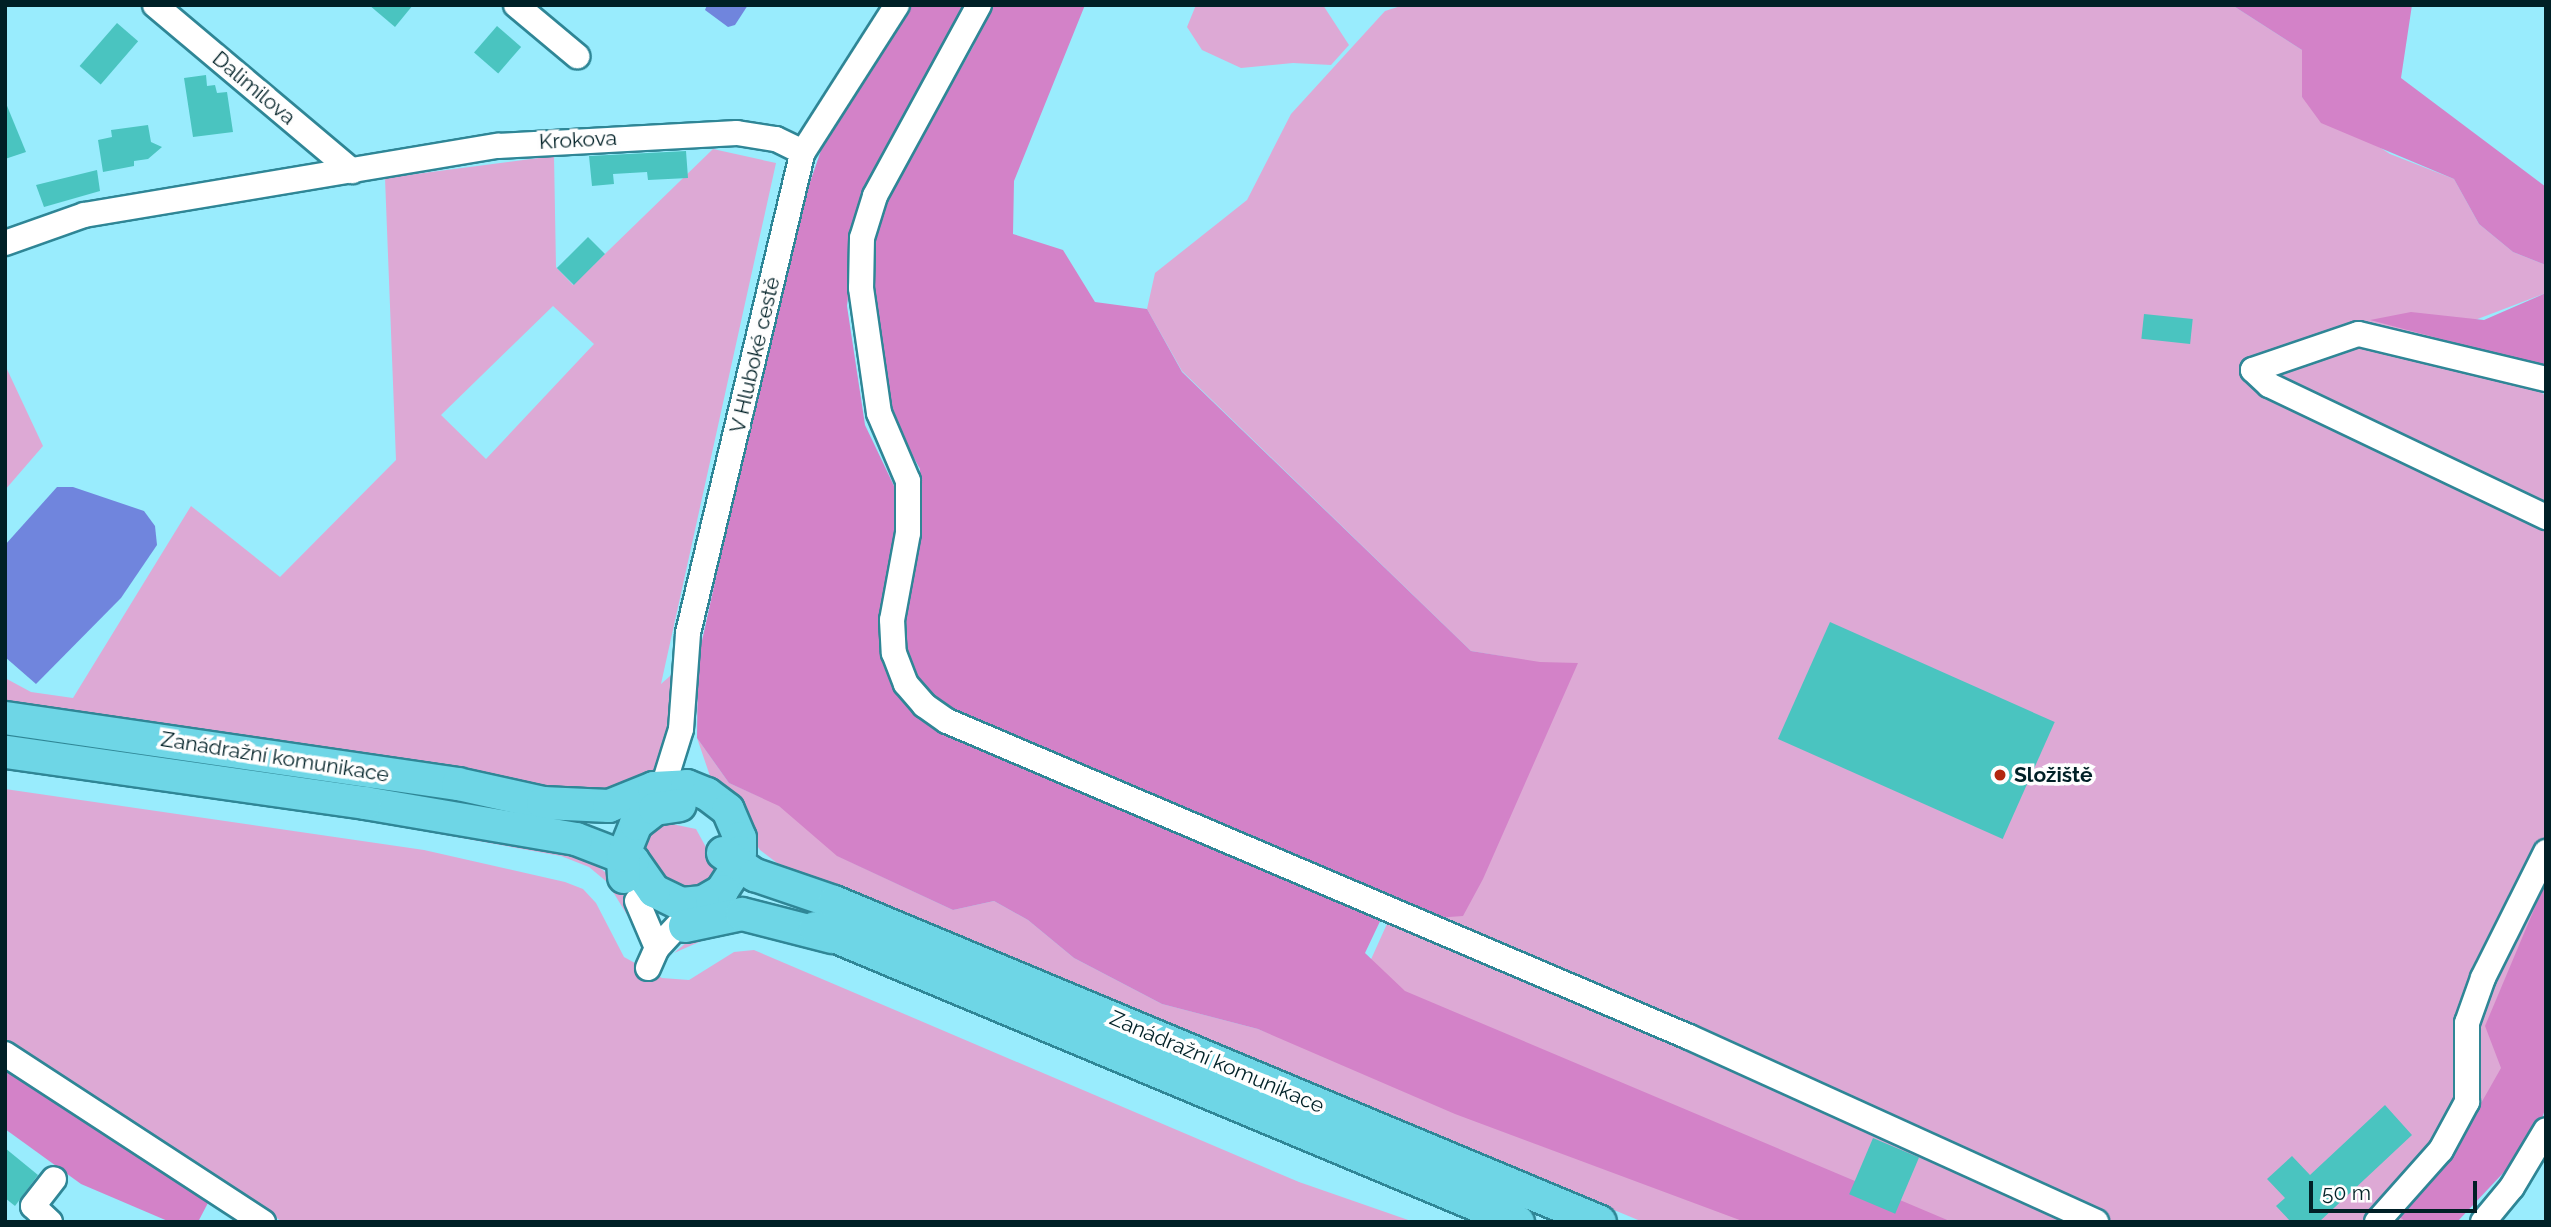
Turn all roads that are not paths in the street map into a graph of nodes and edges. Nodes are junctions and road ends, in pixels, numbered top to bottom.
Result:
1 (155, 5) edge
2 (516, 5) edge
3 (897, 5) edge
4 (979, 5) edge
5 (577, 56) dead end
6 (803, 152) junction
7 (352, 171) junction
8 (5, 243) edge
9 (2546, 379) edge
10 (2546, 517) edge
11 (5, 718) edge
12 (681, 729) junction
13 (5, 752) edge
14 (708, 794) junction
15 (655, 804) junction
16 (739, 852) junction
17 (2546, 852) edge
18 (623, 865) junction
19 (708, 900) junction
20 (832, 937) junction
21 (661, 947) junction
22 (5, 1054) edge
23 (2546, 1130) edge
24 (54, 1179) dead end
25 (50, 1222) edge
26 (263, 1222) edge
27 (1518, 1222) edge
28 (1600, 1222) edge
29 (2096, 1222) edge
30 (2377, 1222) edge
31 (2483, 1222) edge

1 - 7 street, Dalimilova
2 - 5 street
3 - 6 street, V Hluboké cestě
4 - 29 street
6 - 7 street, Krokova
6 - 12 street, V Hluboké cestě
7 - 8 street, Krokova
9 - 10 street
11 - 15 main road, Zanádražní komunikace
12 - 14 street, V Hluboké cestě
12 - 15 street, V Hluboké cestě
13 - 18 main road, Zanádražní komunikace
14 - 15 main road
14 - 16 main road
15 - 16 main road
15 - 18 main road
16 - 19 main road
16 - 28 main road, Zanádražní komunikace
17 - 30 street
18 - 19 main road, Zanádražní komunikace
18 - 21 main road
19 - 20 main road, Zanádražní komunikace
19 - 21 street
20 - 21 main road, Zanádražní komunikace
20 - 27 main road, Zanádražní komunikace
22 - 26 street
23 - 31 street
24 - 25 street

